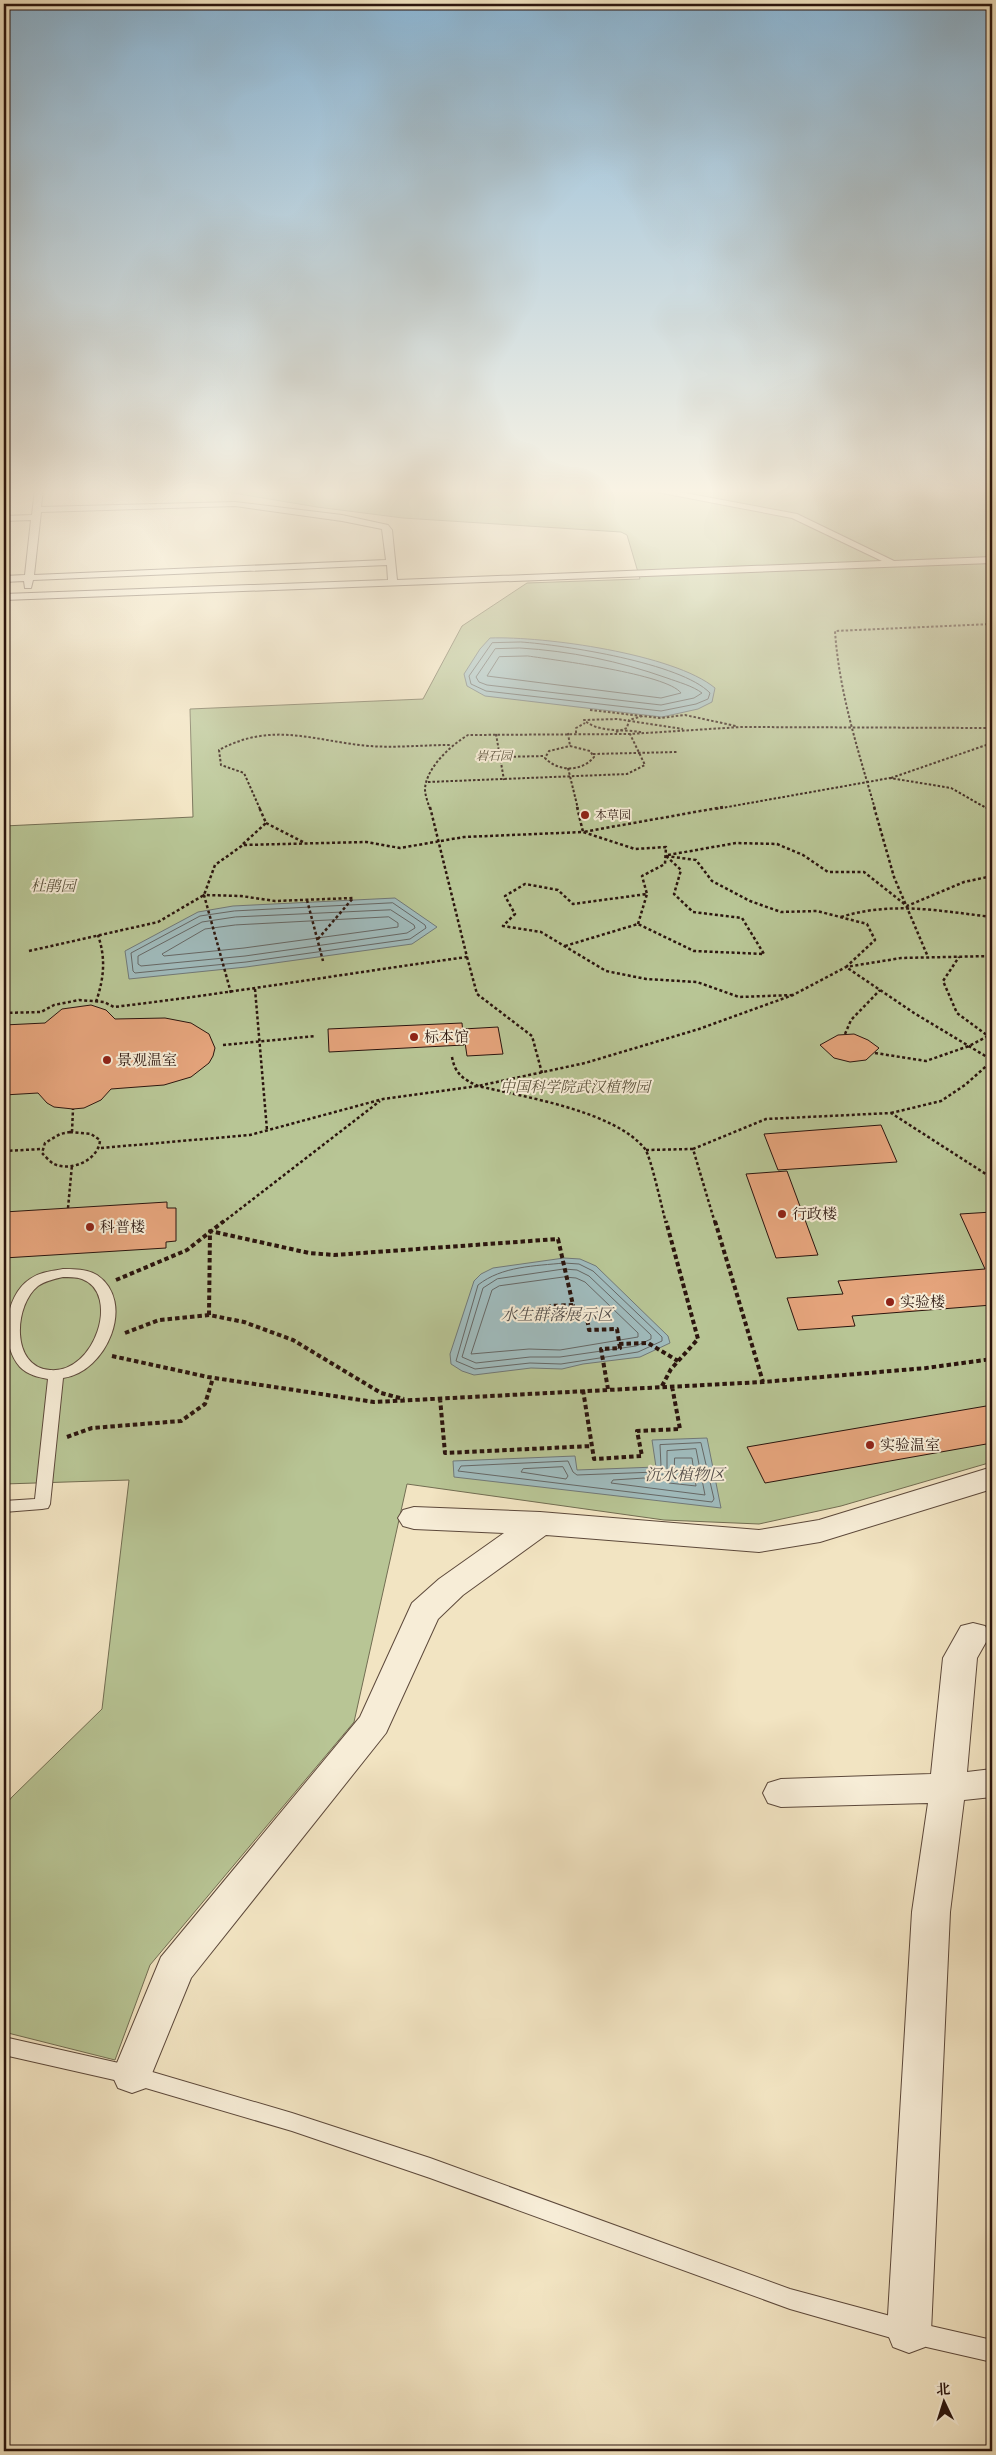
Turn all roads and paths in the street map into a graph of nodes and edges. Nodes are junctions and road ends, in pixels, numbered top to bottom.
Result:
1 (992, 624) edge
2 (590, 710) dead end
3 (594, 711) junction
4 (643, 716) junction
5 (596, 718) junction
6 (629, 720) junction
7 (586, 723) junction
8 (851, 726) junction
9 (741, 727) junction
10 (626, 728) junction
11 (992, 728) edge
12 (689, 731) junction
13 (568, 733) junction
14 (576, 733) junction
15 (613, 733) junction
16 (647, 733) junction
17 (496, 734) junction
18 (630, 734) junction
19 (992, 743) edge
20 (450, 745) junction
21 (570, 746) junction
22 (677, 752) dead end
23 (593, 754) junction
24 (639, 754) junction
25 (545, 756) junction
26 (500, 757) junction
27 (568, 768) junction
28 (570, 777) junction
29 (890, 778) junction
30 (504, 780) junction
31 (428, 782) junction
32 (868, 784) junction
33 (992, 811) edge
34 (266, 823) junction
35 (583, 832) junction
36 (438, 841) junction
37 (304, 842) junction
38 (243, 845) junction
39 (665, 856) junction
40 (992, 876) edge
41 (648, 894) junction
42 (204, 895) junction
43 (308, 900) junction
44 (906, 906) junction
45 (840, 917) junction
46 (992, 917) edge
47 (638, 924) junction
48 (98, 935) junction
49 (318, 939) junction
50 (564, 946) junction
51 (29, 951) dead end
52 (992, 956) edge
53 (467, 957) junction
54 (928, 957) junction
55 (959, 957) junction
56 (323, 962) dead end
57 (846, 967) junction
58 (255, 989) junction
59 (880, 990) junction
60 (231, 993) junction
61 (792, 995) junction
62 (96, 1002) junction
63 (4, 1013) edge
64 (845, 1034) dead end
65 (316, 1036) dead end
66 (259, 1042) junction
67 (223, 1045) dead end
68 (969, 1046) junction
69 (875, 1053) dead end
70 (452, 1056) dead end
71 (992, 1061) edge
72 (542, 1073) junction
73 (478, 1086) junction
74 (383, 1099) junction
75 (73, 1109) dead end
76 (891, 1113) junction
77 (267, 1130) junction
78 (72, 1132) junction
79 (101, 1148) junction
80 (42, 1149) junction
81 (646, 1150) junction
82 (693, 1150) junction
83 (4, 1152) edge
84 (72, 1165) junction
85 (992, 1178) edge
86 (68, 1208) dead end
87 (210, 1231) junction
88 (100, 1287) junction
89 (209, 1316) junction
90 (120, 1336) dead end
91 (619, 1344) junction
92 (108, 1356) dead end
93 (992, 1359) edge
94 (678, 1361) junction
95 (56, 1374) junction
96 (213, 1378) junction
97 (763, 1382) junction
98 (662, 1386) junction
99 (672, 1386) junction
100 (608, 1389) junction
101 (583, 1390) junction
102 (440, 1398) junction
103 (408, 1400) junction
104 (48, 1444) junction
105 (592, 1446) junction
106 (992, 1478) edge
107 (4, 1506) edge
108 (414, 1518) dead end
109 (540, 1523) junction
110 (973, 1635) dead end
111 (992, 1783) edge
112 (948, 1788) junction
113 (781, 1794) dead end
114 (4, 2046) edge
115 (132, 2075) junction
116 (909, 2332) junction
117 (992, 2351) edge

1 - 8 path
2 - 3 path
3 - 4 path
3 - 5 path
4 - 6 path
4 - 9 path
5 - 6 path
5 - 7 path
6 - 10 path
6 - 12 path
7 - 10 path
7 - 14 path
8 - 9 path
8 - 11 path
8 - 32 path
9 - 12 path
10 - 15 path
10 - 16 path
12 - 16 path
13 - 14 path
13 - 17 path
13 - 21 path
14 - 15 path
15 - 18 path
16 - 18 path
17 - 20 path
17 - 26 path
18 - 24 path
19 - 29 path
20 - 31 path
20 - 34 path
21 - 23 path
21 - 25 path
22 - 24 path
23 - 24 path
23 - 27 path
24 - 28 path
25 - 26 path
25 - 27 path
26 - 30 path
27 - 28 path
28 - 30 path
28 - 35 path
29 - 32 path
29 - 33 path
30 - 31 path
31 - 36 path
32 - 35 path
32 - 44 path
34 - 37 path
34 - 38 path
35 - 36 path
35 - 39 path
36 - 37 path
36 - 53 path
37 - 38 path
38 - 42 path
39 - 41 path
39 - 44 path
39 - 45 path
39 - 47 path
40 - 44 path
41 - 47 path
41 - 50 path
42 - 43 path
42 - 48 path
42 - 60 path
43 - 49 path
43 - 49 path
44 - 45 path
44 - 46 path
44 - 54 path
45 - 57 path
47 - 50 path
48 - 51 path
48 - 62 path
49 - 56 path
50 - 61 path
52 - 55 path
53 - 58 path
53 - 72 path
54 - 55 path
54 - 57 path
55 - 68 path
57 - 59 path
57 - 61 path
58 - 60 path
58 - 66 path
59 - 64 path
59 - 68 path
60 - 62 path
61 - 72 path
62 - 63 path
65 - 66 path
66 - 67 path
66 - 77 path
68 - 69 path
68 - 71 path
70 - 73 path
71 - 76 path
72 - 73 path
73 - 74 path
73 - 81 path
74 - 77 path
74 - 87 path
75 - 78 path
76 - 82 path
76 - 85 path
77 - 79 path
78 - 79 path
78 - 80 path
79 - 84 path
80 - 83 path
80 - 84 path
81 - 82 path
81 - 94 path
82 - 97 path
84 - 86 path
87 - 88 path
87 - 89 path
87 - 91 path
88 - 95 lane
88 - 95 lane
89 - 90 path
89 - 103 path
91 - 94 path
91 - 100 path
92 - 96 path
93 - 97 path
94 - 98 path
95 - 104 lane
96 - 103 path
96 - 104 path
97 - 99 path
98 - 99 path
98 - 100 path
99 - 105 path
100 - 101 path
101 - 102 path
101 - 105 path
102 - 103 path
102 - 105 path
104 - 107 lane
106 - 109 street
108 - 109 street
109 - 115 street
110 - 112 street
111 - 112 street
112 - 113 street
112 - 116 street
114 - 115 lane
115 - 116 lane
116 - 117 lane

